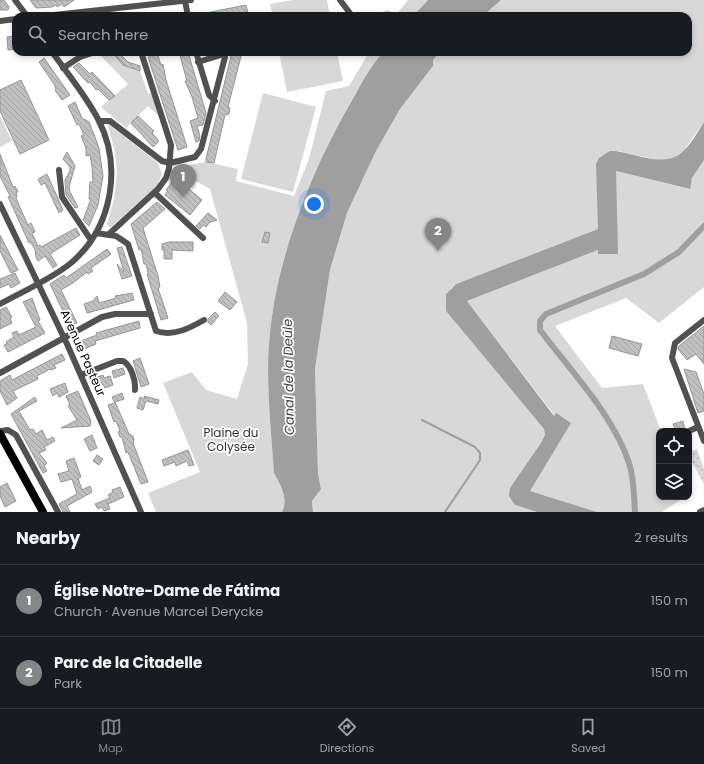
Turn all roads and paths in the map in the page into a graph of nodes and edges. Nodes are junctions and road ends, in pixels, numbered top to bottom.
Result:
1 (15, 0) edge
2 (129, 0) edge
3 (188, 0) edge
4 (340, 0) edge
5 (131, 7) junction
6 (24, 12) edge
7 (83, 12) edge
8 (188, 12) edge
9 (349, 12) edge
10 (12, 20) edge
11 (0, 21) edge
12 (55, 56) edge
13 (83, 56) edge
14 (142, 56) edge
15 (197, 56) edge
16 (218, 56) edge
17 (225, 56) edge
18 (198, 62) junction
19 (63, 68) junction
20 (215, 100) junction
21 (99, 121) junction
22 (170, 163) junction
23 (59, 170) dead end
24 (155, 193) junction
25 (0, 204) edge
26 (96, 233) junction
27 (109, 234) junction
28 (203, 238) dead end
29 (91, 240) junction
30 (38, 283) junction
31 (0, 304) edge
32 (151, 314) junction
33 (204, 320) dead end
34 (704, 320) edge
35 (64, 338) junction
36 (0, 373) edge
37 (81, 375) junction
38 (135, 390) dead end
39 (698, 427) junction
40 (692, 430) edge
41 (0, 433) edge
42 (704, 442) edge
43 (704, 510) edge
44 (43, 512) edge
45 (58, 512) edge
46 (141, 512) edge
47 (700, 512) edge

1 - 6 street
2 - 5 street
3 - 5 street
3 - 8 street
4 - 9 street
5 - 7 street
10 - 11 street
12 - 19 street
13 - 19 street
14 - 22 street
15 - 18 street
16 - 18 street
17 - 20 street
18 - 20 street
19 - 21 street
20 - 22 street
21 - 22 street
21 - 26 street
22 - 24 street
23 - 29 street
24 - 27 street
24 - 28 street
25 - 30 street, Avenue Pasteur
26 - 27 street
26 - 29 street
27 - 32 street
29 - 30 street
30 - 31 street
30 - 35 street, Avenue Pasteur
32 - 33 street
32 - 35 street
34 - 39 street
35 - 36 street
35 - 37 street, Avenue Pasteur
37 - 38 street
37 - 46 street, Avenue Pasteur
39 - 40 street
39 - 42 street
41 - 44 main road
41 - 45 street
43 - 47 street

